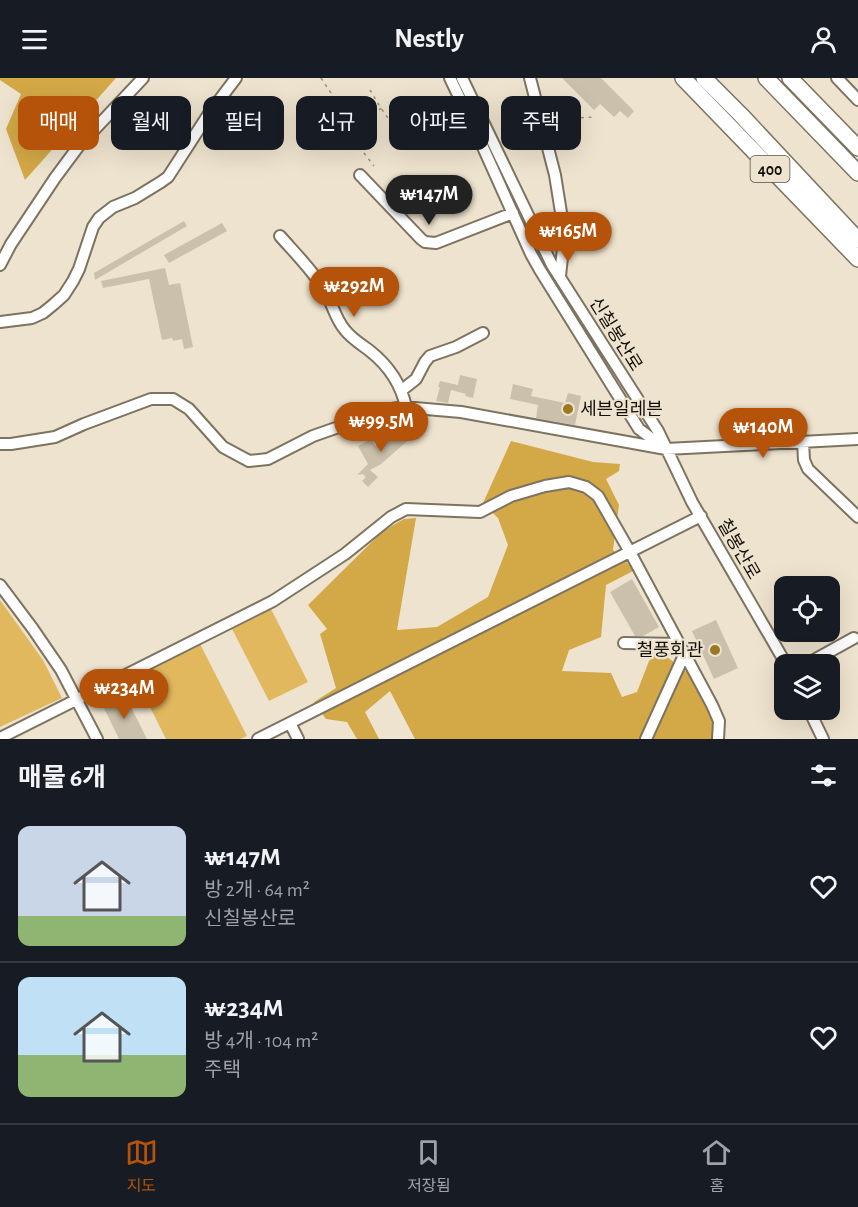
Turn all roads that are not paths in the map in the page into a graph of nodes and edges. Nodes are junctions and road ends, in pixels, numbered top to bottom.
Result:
1 (143, 78) edge
2 (236, 78) edge
3 (450, 78) edge
4 (462, 78) edge
5 (530, 78) edge
6 (683, 78) edge
7 (704, 78) edge
8 (766, 78) edge
9 (790, 78) edge
10 (837, 78) edge
11 (858, 100) edge
12 (858, 148) edge
13 (858, 173) edge
14 (360, 175) dead end
15 (513, 213) junction
16 (280, 236) dead end
17 (858, 240) edge
18 (858, 259) edge
19 (0, 265) edge
20 (560, 276) junction
21 (0, 322) edge
22 (483, 333) dead end
23 (402, 390) junction
24 (406, 407) junction
25 (858, 440) edge
26 (803, 442) junction
27 (0, 444) edge
28 (666, 449) junction
29 (700, 516) junction
30 (858, 517) edge
31 (630, 552) junction
32 (0, 585) edge
33 (854, 638) dead end
34 (624, 644) dead end
35 (682, 649) junction
36 (780, 654) edge
37 (825, 654) edge
38 (77, 700) junction
39 (814, 720) edge
40 (290, 723) junction
41 (0, 738) edge
42 (97, 739) edge
43 (258, 739) edge
44 (298, 739) edge
45 (646, 739) edge
46 (718, 739) edge
47 (823, 739) edge

1 - 19 street
2 - 21 street
3 - 15 street, 신칠봉산로
4 - 20 street, 신칠봉산로
5 - 20 street
6 - 18 highway, 400
7 - 17 highway, 400
8 - 13 highway
9 - 12 highway
10 - 11 street
14 - 15 street
15 - 28 street, 신칠봉산로
16 - 23 street
20 - 28 street, 신칠봉산로
22 - 23 street
23 - 24 street
24 - 27 street
24 - 28 street
25 - 26 street
26 - 28 street
26 - 30 street
28 - 29 street, 칠봉산로
29 - 31 street
29 - 36 street, 칠봉산로
31 - 35 street
31 - 38 street
31 - 40 street
32 - 38 street
33 - 37 street
34 - 35 street
35 - 45 street
35 - 46 street
38 - 41 street
38 - 42 street
39 - 47 street
40 - 43 street
40 - 44 street

